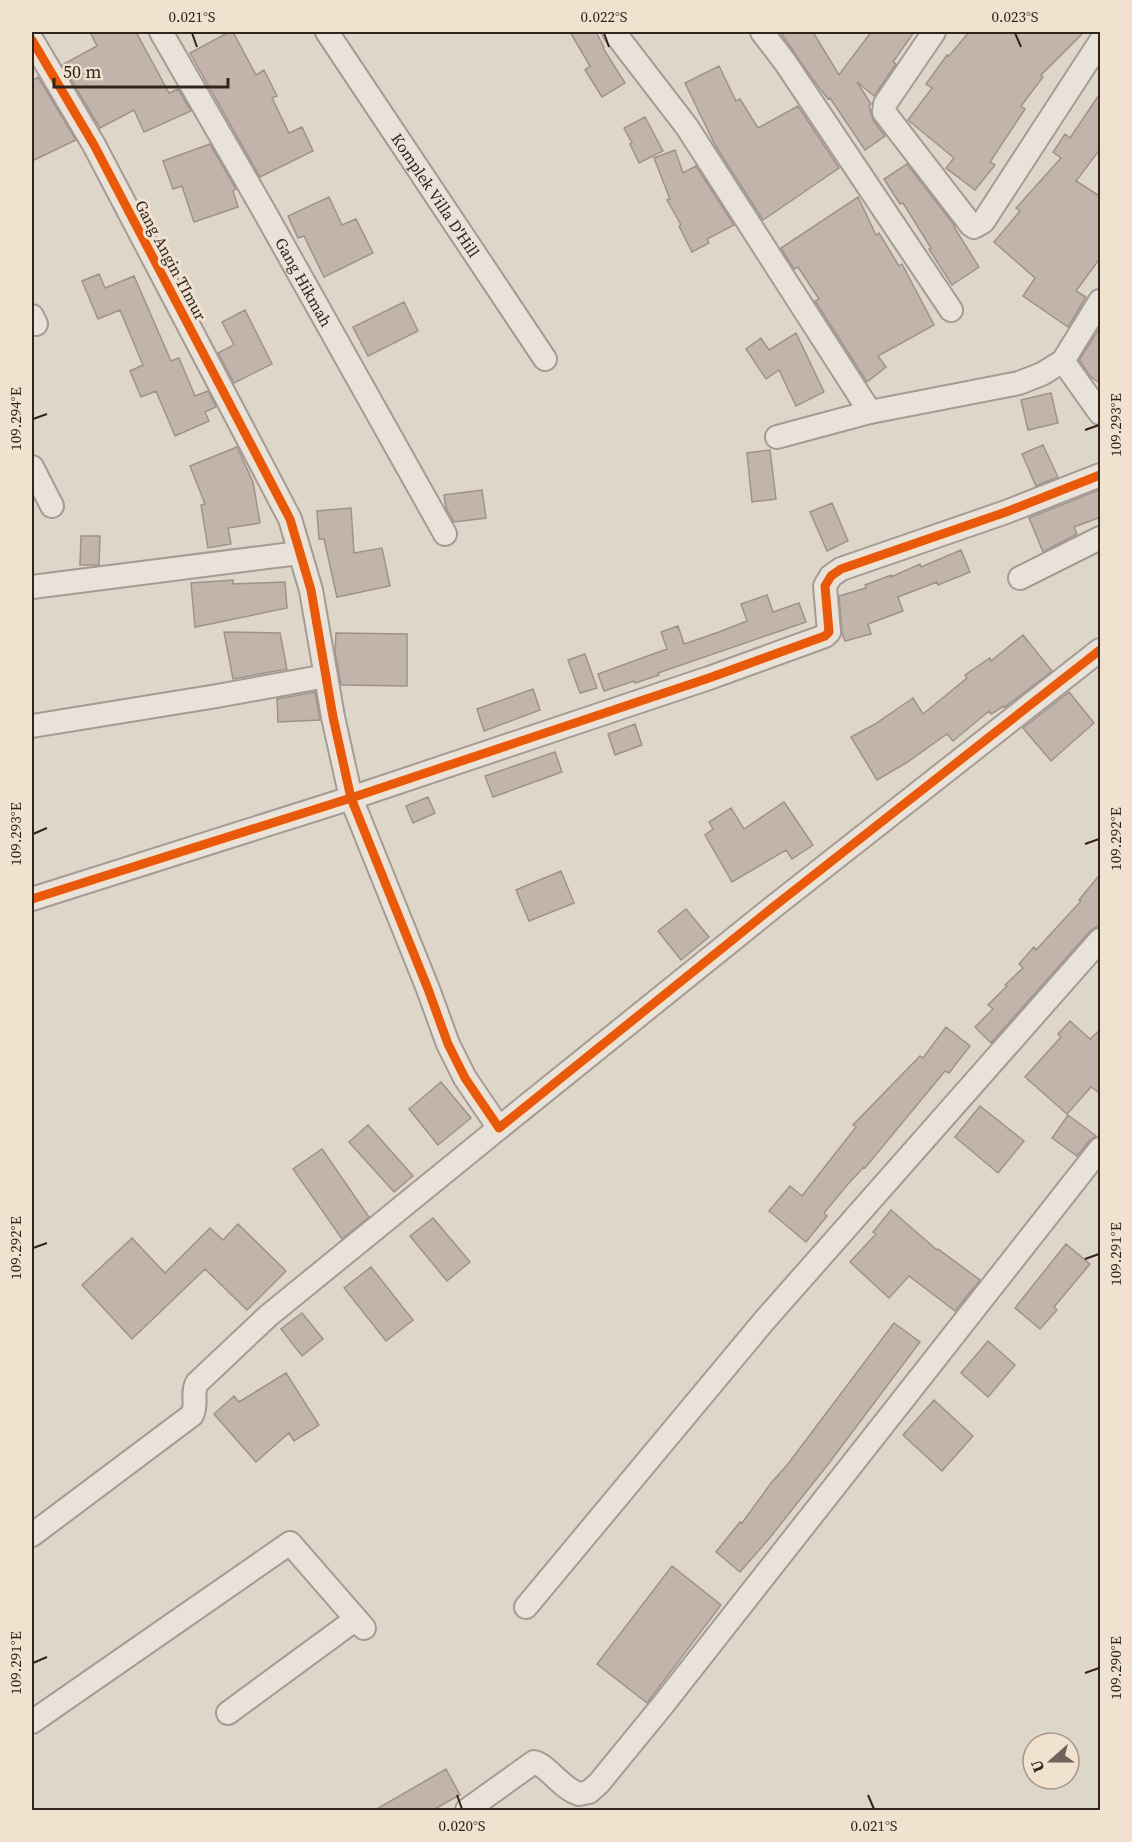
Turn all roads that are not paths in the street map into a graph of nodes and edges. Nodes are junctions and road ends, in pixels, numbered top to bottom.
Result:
1 (161, 32) edge
2 (327, 32) edge
3 (614, 32) edge
4 (762, 32) edge
5 (934, 32) edge
6 (32, 40) edge
7 (1101, 42) edge
8 (1101, 301) edge
9 (951, 310) dead end
10 (545, 359) dead end
11 (1063, 361) junction
12 (870, 412) junction
13 (1101, 413) edge
14 (777, 437) dead end
15 (32, 467) edge
16 (1101, 475) edge
17 (52, 506) dead end
18 (445, 534) dead end
19 (1101, 538) edge
20 (299, 553) junction
21 (1020, 578) dead end
22 (32, 587) edge
23 (1101, 650) edge
24 (326, 676) junction
25 (32, 726) edge
26 (351, 798) junction
27 (32, 899) edge
28 (1101, 940) edge
29 (499, 1128) junction
30 (1101, 1149) edge
31 (32, 1535) edge
32 (526, 1607) dead end
33 (228, 1713) dead end
34 (32, 1722) edge
35 (467, 1810) edge

1 - 18 street, Gang Hikmah
2 - 10 street, Komplek Villa D'Hill
3 - 12 street
4 - 9 street
5 - 7 street
6 - 20 street, Gang Angin TImur
8 - 11 street
11 - 12 street
11 - 13 street
12 - 14 street
15 - 17 street
16 - 26 street
19 - 21 street
20 - 22 street
20 - 24 street, Gang Angin TImur
23 - 29 street
24 - 25 street
24 - 26 street, Gang Angin TImur
26 - 27 street
26 - 29 street, Gang Angin TImur
28 - 32 street
29 - 31 street
30 - 35 street
33 - 34 street

